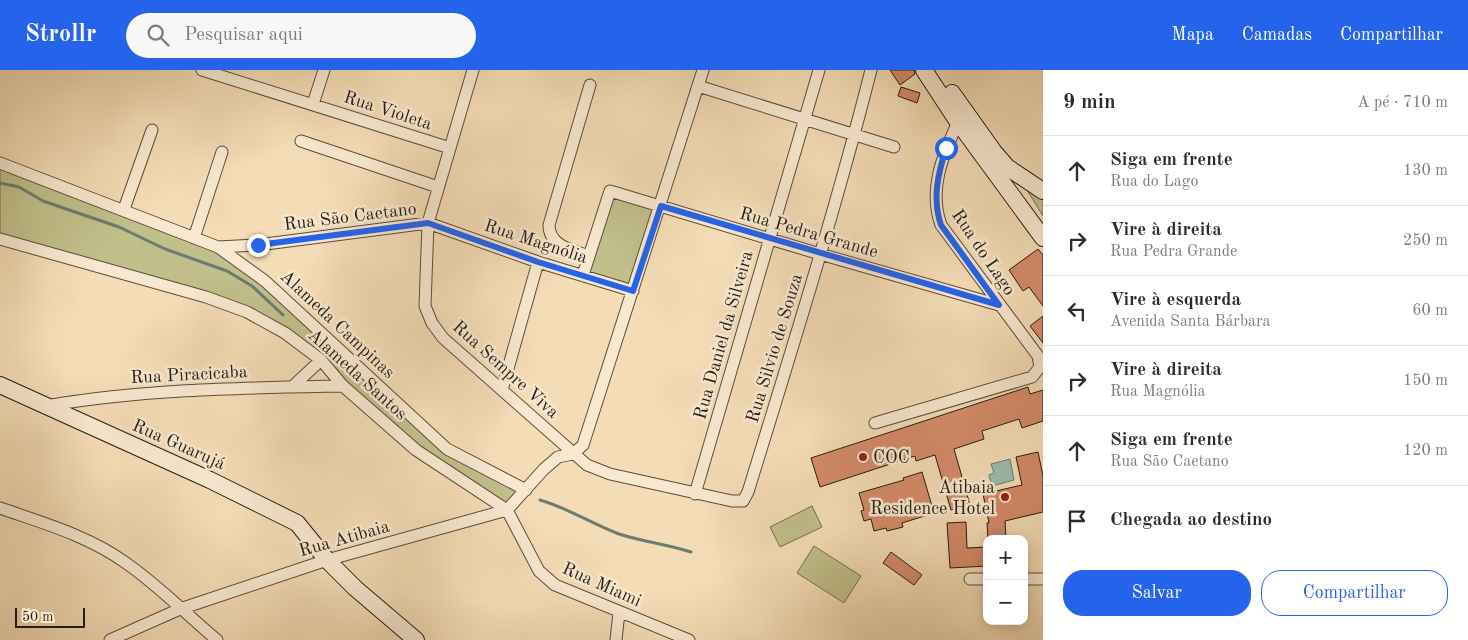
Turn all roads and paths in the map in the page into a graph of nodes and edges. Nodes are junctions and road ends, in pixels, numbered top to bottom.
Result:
1 (202, 70) edge
2 (324, 70) edge
3 (473, 70) edge
4 (702, 70) edge
5 (819, 70) edge
6 (871, 70) edge
7 (924, 70) edge
8 (936, 70) edge
9 (590, 85) dead end
10 (698, 86) junction
11 (313, 104) junction
12 (804, 119) junction
13 (958, 122) junction
14 (152, 130) dead end
15 (855, 135) junction
16 (301, 141) dead end
17 (894, 147) dead end
18 (450, 148) junction
19 (222, 152) dead end
20 (0, 163) edge
21 (438, 187) junction
22 (1043, 191) edge
23 (661, 206) junction
24 (124, 209) junction
25 (428, 223) junction
26 (194, 238) junction
27 (1043, 238) edge
28 (0, 239) edge
29 (769, 239) junction
30 (258, 245) junction
31 (218, 247) junction
32 (820, 254) junction
33 (589, 256) junction
34 (538, 262) junction
35 (250, 269) junction
36 (582, 275) junction
37 (633, 291) junction
38 (999, 305) junction
39 (321, 360) junction
40 (0, 385) edge
41 (344, 386) junction
42 (292, 387) junction
43 (502, 390) junction
44 (87, 399) junction
45 (46, 406) junction
46 (75, 419) junction
47 (876, 423) dead end
48 (574, 454) junction
49 (526, 490) junction
50 (694, 494) junction
51 (0, 508) edge
52 (507, 510) junction
53 (327, 560) junction
54 (970, 579) dead end
55 (983, 579) edge
56 (1028, 579) edge
57 (1043, 579) edge
58 (180, 609) junction
59 (619, 612) junction
60 (110, 640) edge
61 (217, 640) edge
62 (416, 640) edge
63 (616, 640) edge
64 (689, 640) edge

1 - 11 street, Rua Violeta
2 - 11 street
3 - 18 street, Rua Sempre Viva
4 - 10 street
5 - 12 street, Rua Daniel da Silveira
6 - 15 street, Rua Silvio de Souza
7 - 13 street
8 - 22 street
9 - 33 street
10 - 12 street
10 - 23 street
11 - 18 street, Rua Violeta
12 - 15 street
12 - 29 street, Rua Daniel da Silveira
13 - 27 street
13 - 38 street, Rua do Lago
14 - 24 street
15 - 17 street
15 - 32 street, Rua Silvio de Souza
16 - 21 street
18 - 21 street, Rua Sempre Viva
19 - 26 street
20 - 24 street, Alameda Campinas
21 - 25 street, Rua Sempre Viva
23 - 29 street, Rua Pedra Grande
23 - 33 street, Rua Pedra Grande
23 - 37 street
24 - 26 street, Alameda Campinas
25 - 30 street, Rua São Caetano
25 - 34 street, Rua Magnólia
25 - 43 street, Rua Sempre Viva
26 - 31 street, Alameda Campinas
28 - 39 street, Alameda Santos
29 - 32 street, Rua Pedra Grande
29 - 50 street, Rua Daniel da Silveira
30 - 31 street, Rua São Caetano
30 - 35 street
31 - 35 street, Alameda Campinas
32 - 38 street, Rua Pedra Grande
32 - 50 street, Rua Silvio de Souza
33 - 36 street
34 - 36 street, Rua Magnólia
34 - 43 street
35 - 49 street, Alameda Campinas
36 - 37 street, Rua Magnólia
37 - 48 street
38 - 47 street, Rua do Lago
39 - 41 street, Alameda Santos
39 - 42 street
40 - 45 street, Rua Guarujá
41 - 42 street, Rua Piracicaba
41 - 52 street, Alameda Santos
42 - 44 street, Rua Piracicaba
43 - 48 street, Rua Sempre Viva
44 - 45 street, Rua Piracicaba
44 - 46 street
45 - 46 street, Rua Guarujá
46 - 53 street, Rua Guarujá
48 - 49 street
48 - 50 street, Rua Sempre Viva
49 - 52 street
51 - 58 street
52 - 53 street, Rua Atibaia
52 - 59 street, Rua Miami
53 - 58 street, Rua Atibaia
53 - 62 street, Rua Guarujá
54 - 55 street
56 - 57 street
58 - 60 street, Rua Atibaia
58 - 61 street
59 - 63 street
59 - 64 street, Rua Miami

